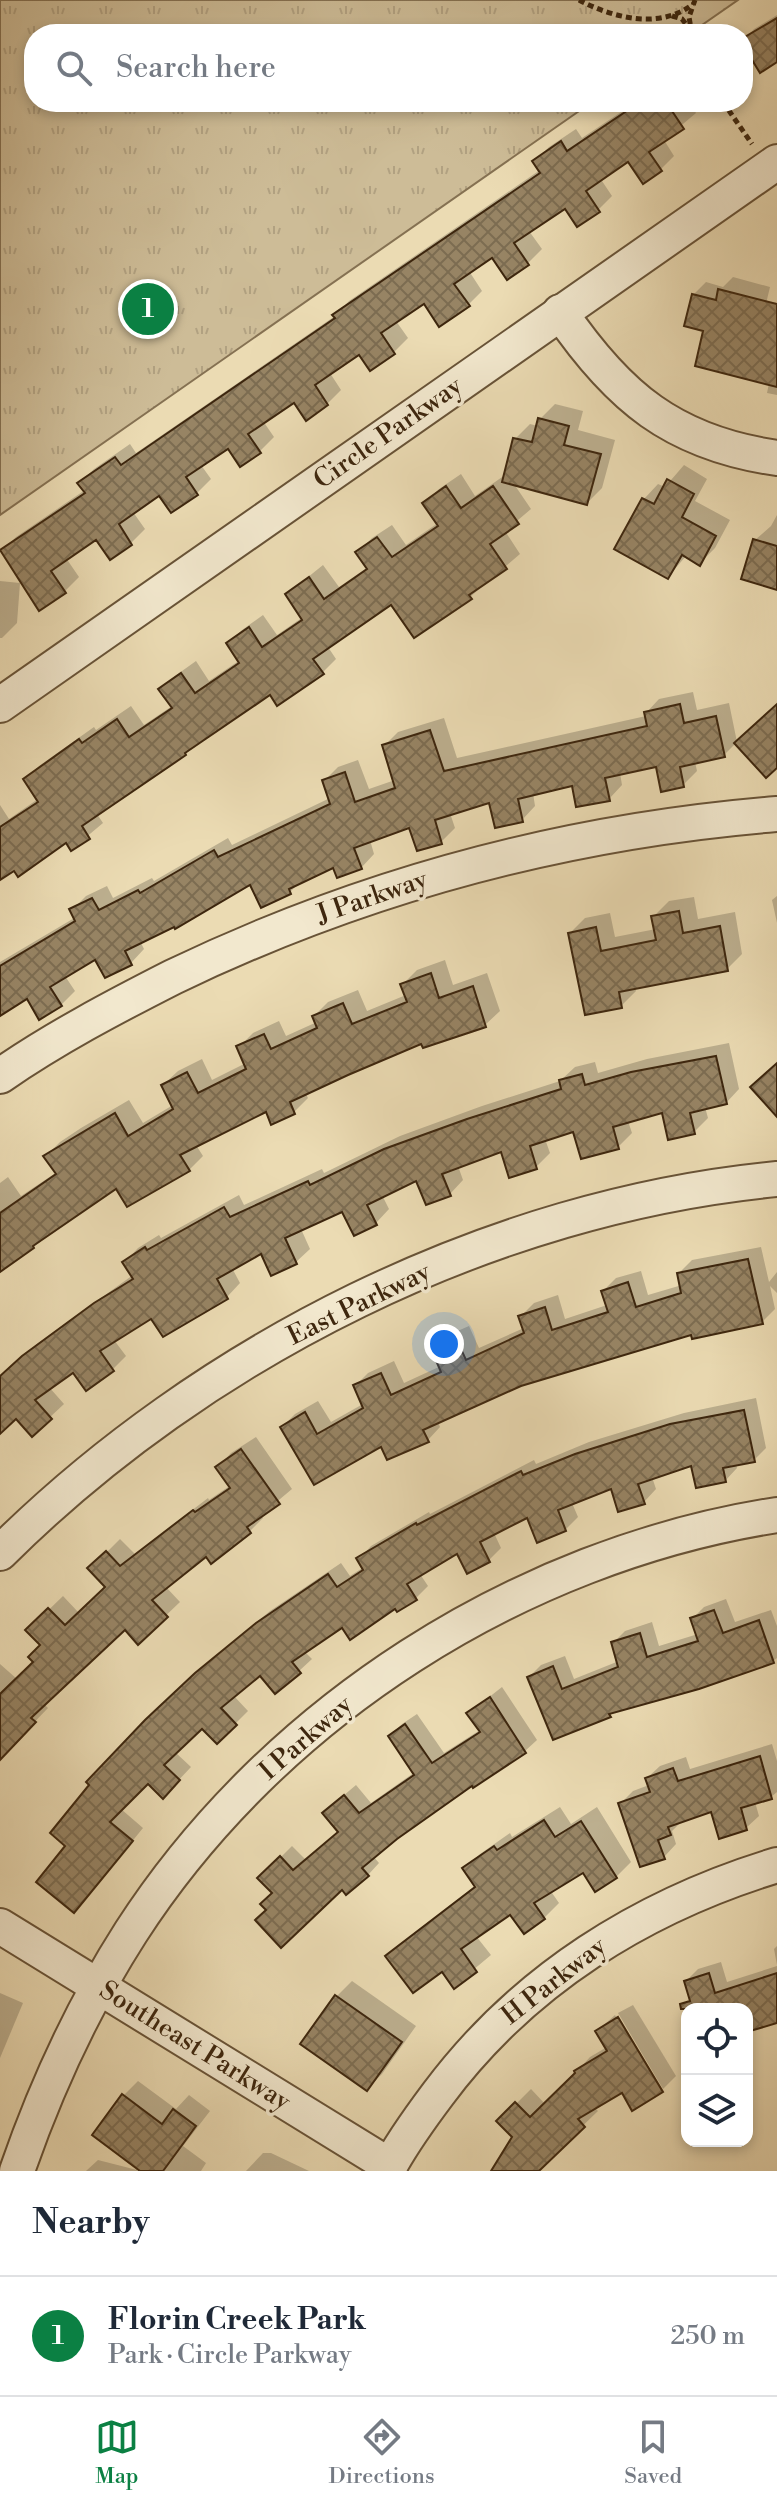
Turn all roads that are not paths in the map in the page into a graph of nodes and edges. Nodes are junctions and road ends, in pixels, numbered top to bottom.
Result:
1 (773, 164) edge
2 (560, 312) junction
3 (777, 458) edge
4 (0, 705) edge
5 (777, 814) edge
6 (0, 1076) edge
7 (777, 1179) edge
8 (777, 1515) edge
9 (0, 1553) edge
10 (777, 1865) edge
11 (0, 1926) edge
12 (98, 1986) junction
13 (389, 2168) edge
14 (17, 2171) edge

1 - 2 street, Circle Parkway
2 - 3 street
2 - 4 street, Circle Parkway
5 - 6 street, J Parkway
7 - 9 street, East Parkway
8 - 12 street, I Parkway
10 - 13 street, H Parkway
11 - 12 street, Southeast Parkway
12 - 13 street, Southeast Parkway
12 - 14 street, I Parkway

